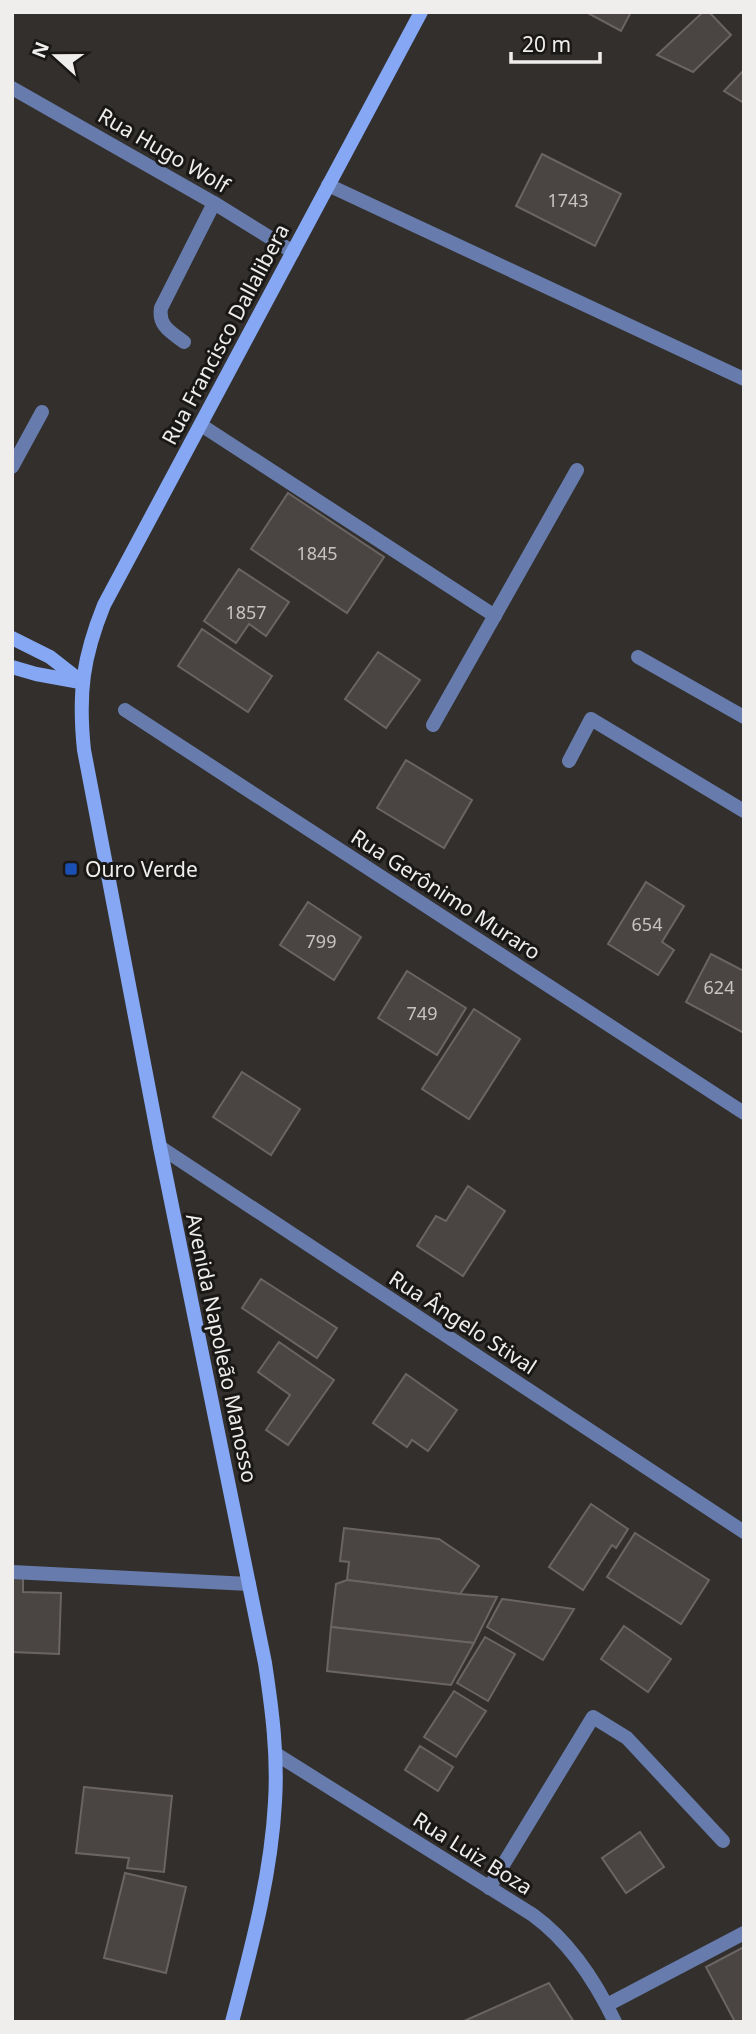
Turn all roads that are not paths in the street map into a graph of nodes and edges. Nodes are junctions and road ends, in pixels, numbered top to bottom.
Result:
1 (421, 12) edge
2 (12, 88) edge
3 (328, 185) junction
4 (214, 203) junction
5 (293, 252) junction
6 (184, 342) dead end
7 (744, 379) edge
8 (42, 412) dead end
9 (201, 425) junction
10 (12, 467) edge
11 (577, 470) dead end
12 (495, 616) junction
13 (12, 638) edge
14 (638, 657) dead end
15 (12, 667) edge
16 (82, 682) junction
17 (125, 710) dead end
18 (744, 717) edge
19 (433, 725) dead end
20 (569, 761) dead end
21 (744, 811) edge
22 (744, 1114) edge
23 (160, 1147) junction
24 (744, 1532) edge
25 (12, 1572) edge
26 (249, 1584) junction
27 (276, 1754) junction
28 (723, 1841) dead end
29 (489, 1888) junction
30 (744, 1933) edge
31 (607, 2005) junction
32 (232, 2022) edge
33 (615, 2022) edge

1 - 3 street, Rua Francisco Dallalibera
2 - 4 street, Rua Hugo Wolf
3 - 5 street, Rua Francisco Dallalibera
3 - 7 street
4 - 5 street, Rua Hugo Wolf
4 - 6 street
5 - 9 street, Rua Francisco Dallalibera
8 - 10 street
9 - 12 street
9 - 16 street, Rua Francisco Dallalibera
11 - 12 street
12 - 19 street
13 - 16 street
14 - 18 street
15 - 16 street
16 - 23 street, Avenida Napoleão Manosso
17 - 22 street, Rua Gerônimo Muraro
20 - 21 street
23 - 24 street, Rua Ângelo Stival
23 - 26 street, Avenida Napoleão Manosso
25 - 26 street
26 - 27 street, Avenida Napoleão Manosso
27 - 29 street, Rua Luiz Boza
27 - 32 street, Avenida Napoleão Manosso
28 - 29 street
29 - 31 street, Rua Luiz Boza
30 - 31 street
31 - 33 street, Rua Luiz Boza

